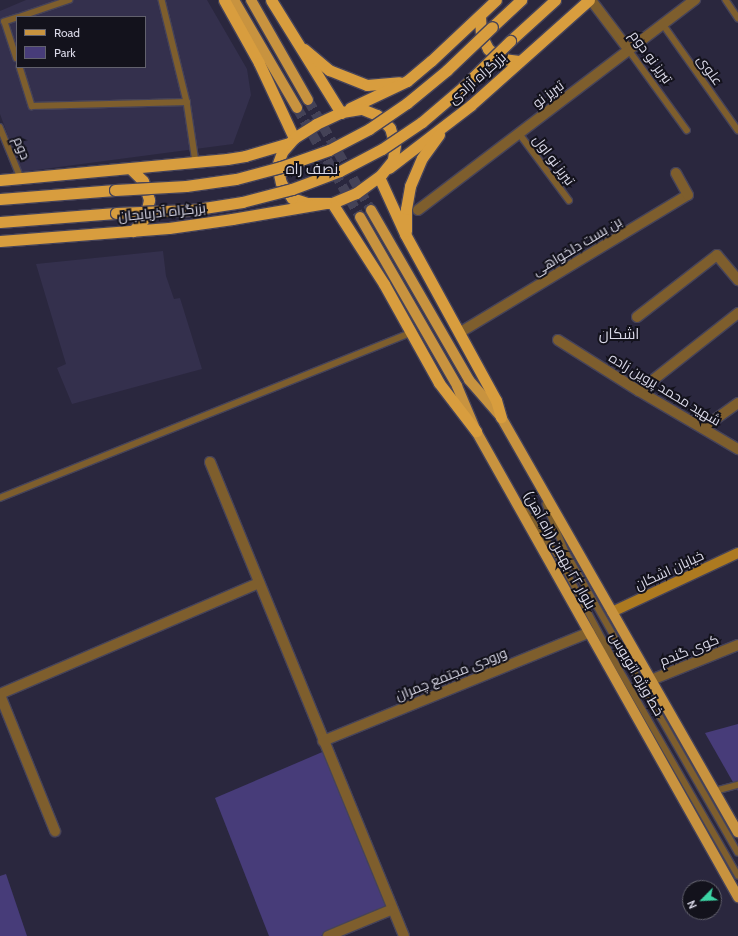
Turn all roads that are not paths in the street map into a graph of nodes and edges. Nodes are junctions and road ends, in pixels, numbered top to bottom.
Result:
1 (69, 0) edge
2 (162, 0) edge
3 (224, 0) edge
4 (234, 0) edge
5 (251, 0) edge
6 (271, 0) edge
7 (496, 0) edge
8 (521, 0) edge
9 (554, 0) edge
10 (590, 0) edge
11 (695, 0) edge
12 (726, 0) edge
13 (21, 16) edge
14 (480, 16) junction
15 (16, 18) edge
16 (738, 18) edge
17 (663, 24) junction
18 (296, 42) junction
19 (629, 50) junction
20 (16, 55) edge
21 (519, 61) junction
22 (20, 68) edge
23 (407, 81) junction
24 (308, 100) tunnel mouth
25 (187, 102) junction
26 (296, 108) tunnel mouth
27 (342, 113) junction
28 (447, 124) junction
29 (0, 126) edge
30 (687, 130) dead end
31 (738, 130) edge
32 (519, 133) junction
33 (292, 140) junction
34 (196, 163) junction
35 (130, 168) junction
36 (676, 173) dead end
37 (380, 176) junction
38 (21, 178) junction
39 (0, 180) edge
40 (0, 199) edge
41 (569, 200) dead end
42 (329, 203) junction
43 (371, 210) tunnel mouth
44 (418, 210) dead end
45 (116, 213) joint
46 (360, 217) tunnel mouth
47 (0, 222) edge
48 (133, 231) junction
49 (406, 234) junction
50 (0, 241) edge
51 (738, 280) edge
52 (738, 314) edge
53 (637, 317) dead end
54 (411, 333) junction
55 (459, 333) junction
56 (558, 340) dead end
57 (639, 391) junction
58 (738, 403) edge
59 (501, 417) junction
60 (703, 428) junction
61 (476, 432) junction
62 (738, 448) edge
63 (210, 462) dead end
64 (534, 475) junction
65 (510, 488) junction
66 (0, 498) edge
67 (738, 553) edge
68 (259, 583) junction
69 (612, 612) junction
70 (590, 632) junction
71 (738, 645) edge
72 (651, 680) junction
73 (0, 694) edge
74 (323, 741) junction
75 (738, 785) edge
76 (715, 791) junction
77 (55, 831) dead end
78 (738, 832) edge
79 (738, 852) edge
80 (738, 875) edge
81 (738, 897) edge
82 (393, 909) junction
83 (328, 936) edge
84 (404, 936) edge

1 - 13 lane
2 - 25 lane
3 - 33 highway
4 - 26 main road
5 - 24 main road
6 - 18 highway
7 - 14 highway
8 - 40 highway, بزرگراه آذربایجان, bridge
9 - 45 highway, بزرگراه آزادی, bridge
10 - 19 street, تبریز نو دوم
10 - 21 highway, بزرگراه آزادی
11 - 17 street, تبریز نو
12 - 16 lane
14 - 21 highway
14 - 23 highway
15 - 20 lane
17 - 19 street, تبریز نو
17 - 31 lane, علوی
18 - 23 highway
18 - 27 highway
19 - 30 lane, تبریز نو دوم
19 - 32 street, تبریز نو
21 - 28 highway, بزرگراه آزادی
22 - 25 lane
23 - 27 highway
25 - 34 lane
27 - 33 highway
27 - 37 highway
28 - 37 highway, بزرگراه آزادی
28 - 49 highway
29 - 38 lane, دوم
32 - 41 lane, تبریز نو اول
32 - 44 street, تبریز نو
33 - 34 highway
33 - 42 highway
34 - 35 highway
35 - 38 highway
35 - 48 highway
36 - 55 street, بن بست دلخواهی
37 - 42 highway
37 - 49 highway
38 - 39 highway
42 - 48 highway, بزرگراه آذربایجان
42 - 54 highway
43 - 59 main road, بلوار ۲۲ بهمن (راه آهن)
45 - 47 highway, بزرگراه آذربایجان
46 - 61 main road, بلوار ۲۲ بهمن (راه آهن)
48 - 50 highway, بزرگراه آذربایجان
49 - 55 highway
51 - 53 street
52 - 57 street
54 - 61 highway
54 - 66 lane
55 - 59 highway
56 - 57 street, شهید محمد پروین زاده
57 - 60 street, شهید محمد پروین زاده
58 - 60 street
59 - 64 main road, بلوار ۲۲ بهمن (راه آهن)
60 - 62 street, شهید محمد پروین زاده
61 - 65 main road, بلوار ۲۲ بهمن (راه آهن)
63 - 68 street
64 - 69 main road, بلوار ۲۲ بهمن (راه آهن)
64 - 79 lane, خط ویژه اتوبوس
65 - 70 main road, بلوار ۲۲ بهمن (راه آهن)
65 - 80 lane, خط ویژه اتوبوس
67 - 69 main road, خیابان اشکان
68 - 73 street
68 - 74 street
69 - 72 main road, بلوار ۲۲ بهمن (راه آهن)
70 - 74 street, ورودی مجتمع چمران
70 - 81 main road, بلوار ۲۲ بهمن (راه آهن)
71 - 72 street, کوی گندم
72 - 76 main road, بلوار ۲۲ بهمن (راه آهن)
73 - 77 street
74 - 82 street
75 - 76 lane
76 - 78 main road, بلوار ۲۲ بهمن (راه آهن)
82 - 83 street
82 - 84 street

